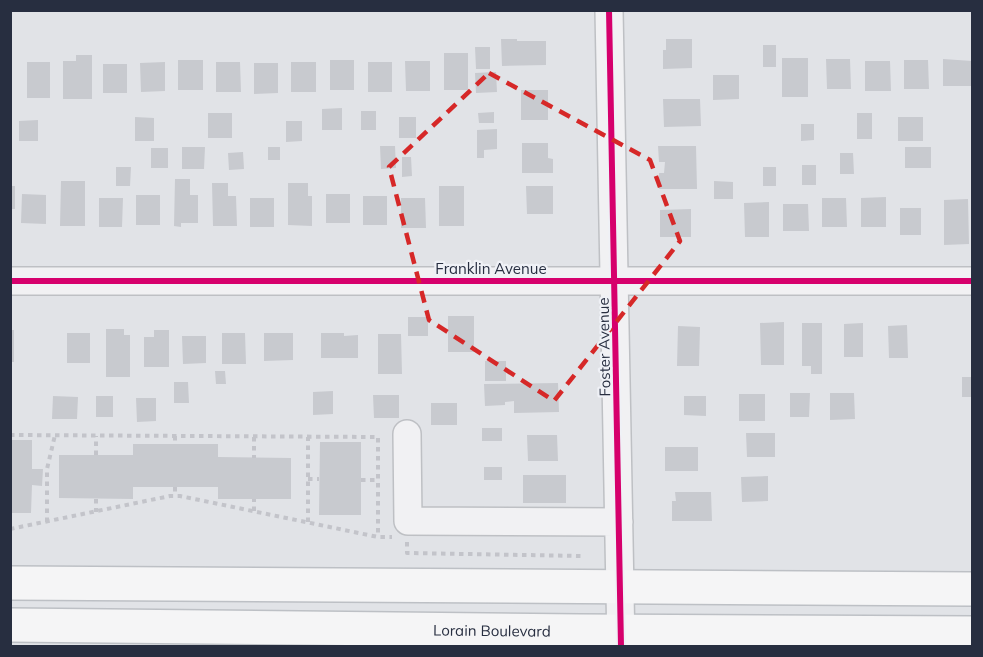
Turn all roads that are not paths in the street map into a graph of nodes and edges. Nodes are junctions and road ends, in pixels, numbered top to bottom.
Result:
1 (609, 10) edge
2 (614, 280) junction
3 (972, 280) edge
4 (10, 281) edge
5 (407, 434) dead end
6 (619, 522) junction
7 (10, 583) edge
8 (620, 588) junction
9 (972, 589) edge
10 (10, 625) edge
11 (972, 633) edge
12 (621, 639) edge

1 - 2 street, Foster Avenue
2 - 3 street, Franklin Avenue
2 - 4 street, Franklin Avenue
2 - 6 street, Foster Avenue
5 - 6 street
6 - 8 street, Foster Avenue
7 - 8 main road
8 - 9 main road
8 - 12 street, Foster Avenue
10 - 12 main road, Lorain Boulevard
11 - 12 main road, Lorain Boulevard

